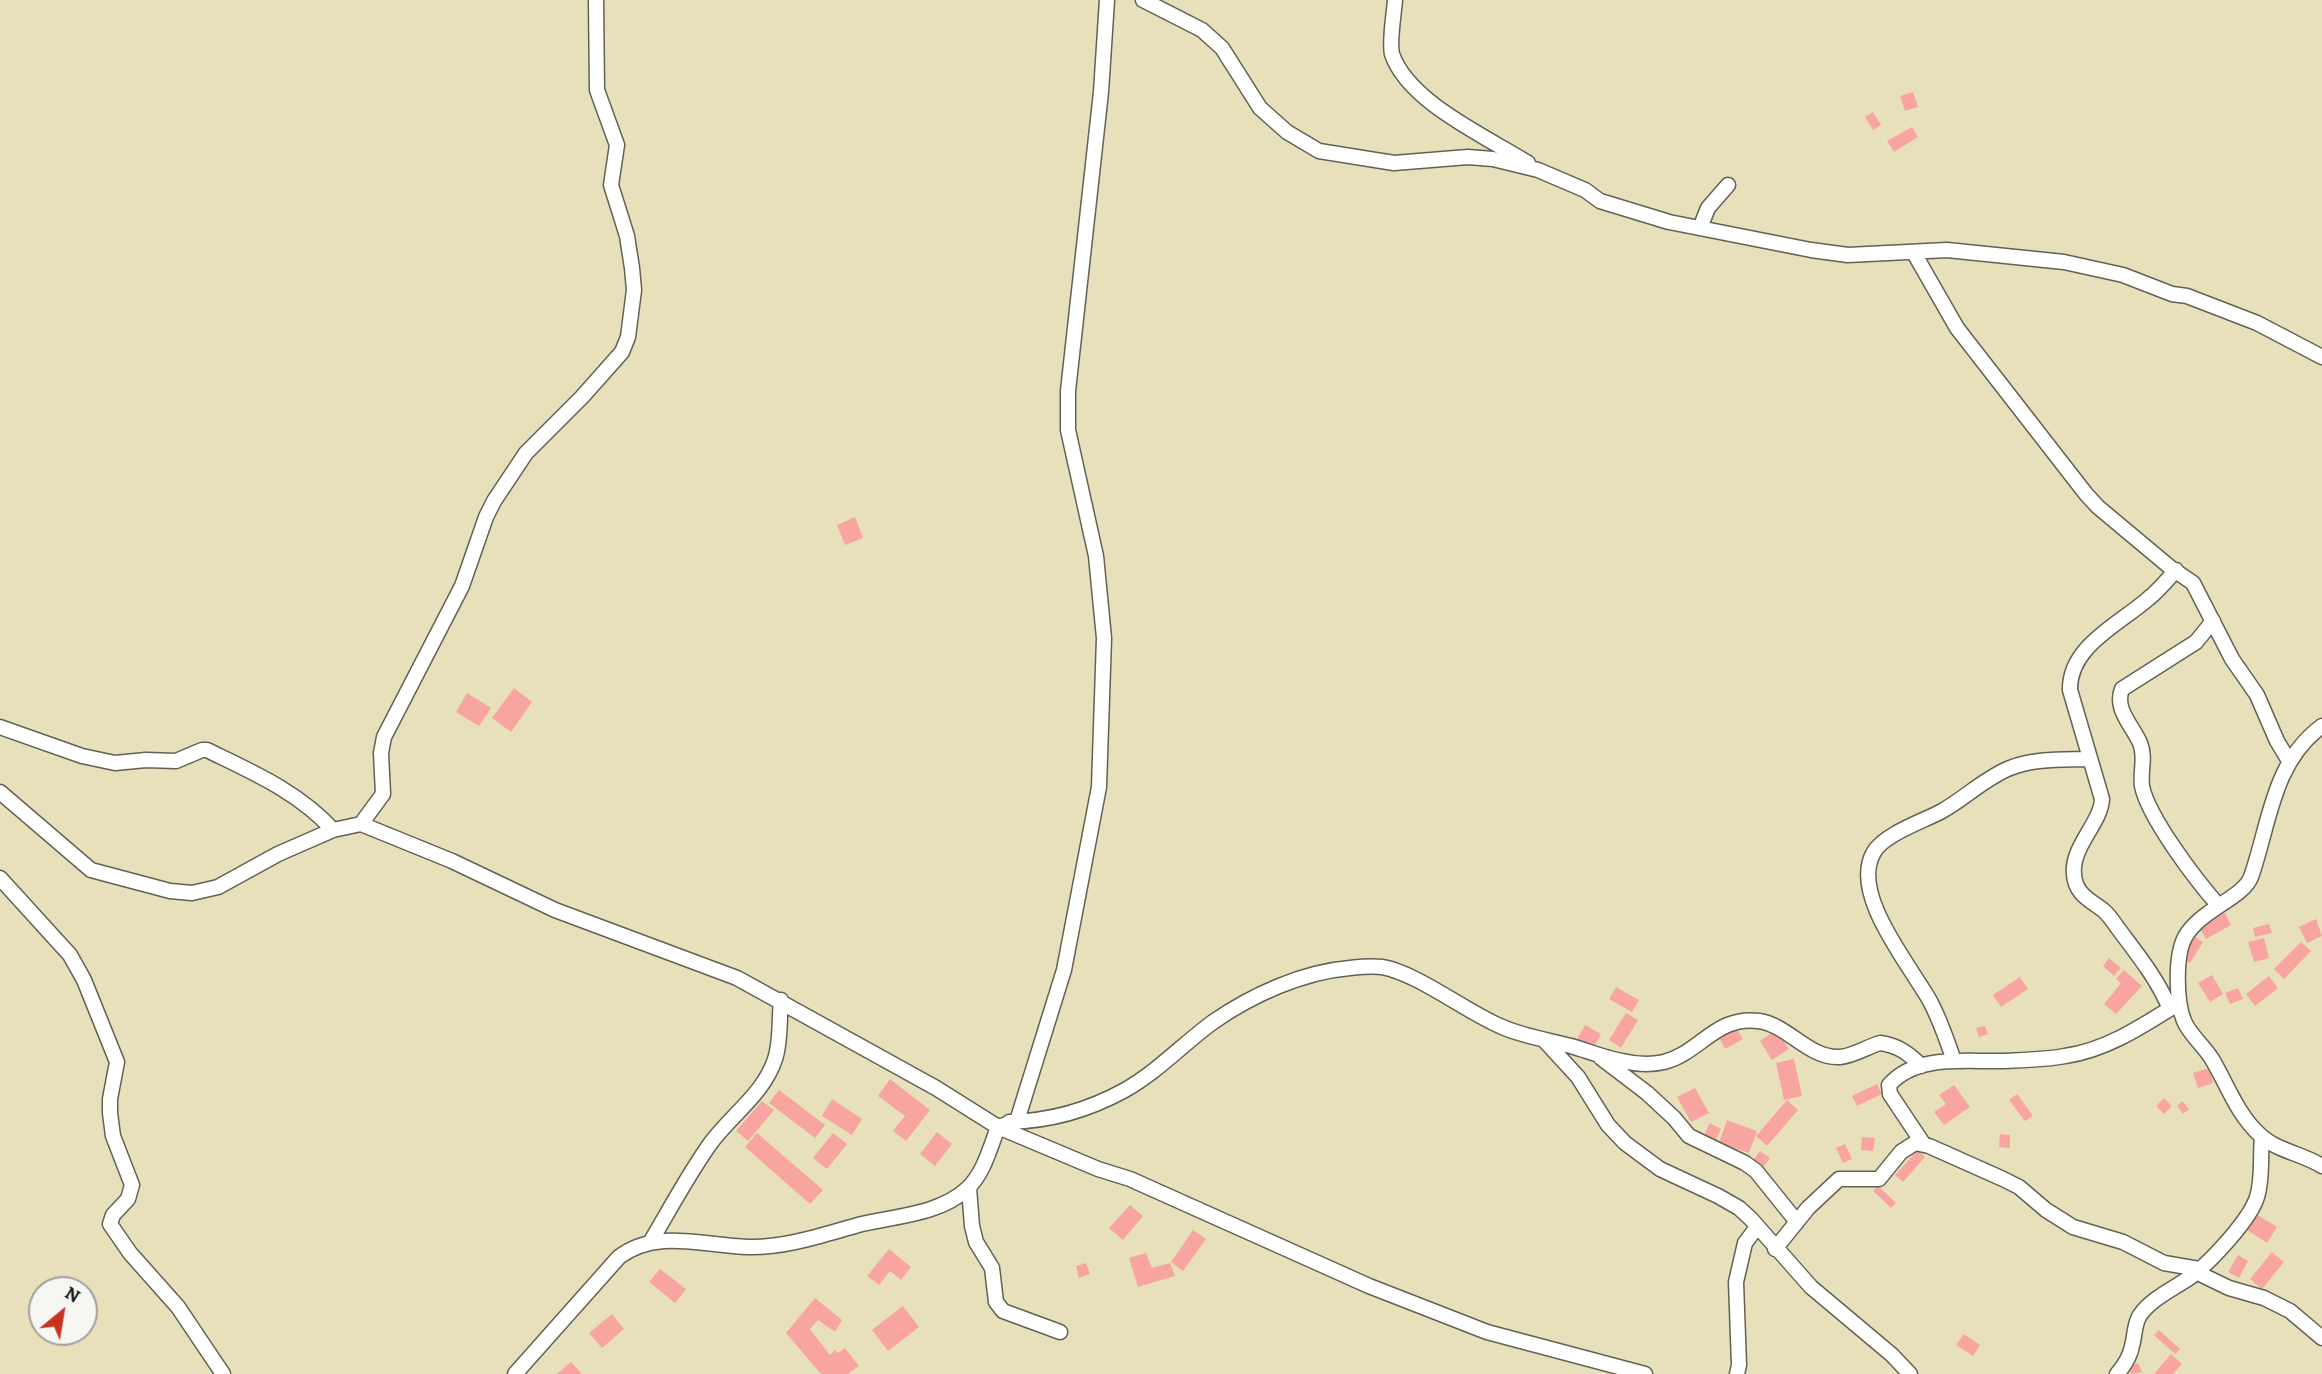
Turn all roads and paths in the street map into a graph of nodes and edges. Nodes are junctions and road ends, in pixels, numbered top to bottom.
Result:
1 (596, 0) edge
2 (1107, 0) edge
3 (1143, 0) edge
4 (1395, 0) edge
5 (1538, 170) junction
6 (1728, 185) dead end
7 (1700, 229) junction
8 (1914, 253) junction
9 (2322, 357) edge
10 (2176, 570) junction
11 (2213, 621) junction
12 (2322, 726) edge
13 (0, 727) edge
14 (2090, 759) junction
15 (2289, 761) junction
16 (0, 792) edge
17 (361, 824) junction
18 (333, 830) junction
19 (0, 878) edge
20 (2218, 905) junction
21 (781, 1000) junction
22 (2175, 1005) junction
23 (1543, 1039) junction
24 (1594, 1053) junction
25 (1954, 1060) junction
26 (1921, 1066) junction
27 (1017, 1121) junction
28 (994, 1125) junction
29 (2262, 1137) junction
30 (1924, 1145) junction
31 (2322, 1166) edge
32 (969, 1188) junction
33 (1797, 1222) junction
34 (1757, 1227) junction
35 (651, 1241) junction
36 (1775, 1249) junction
37 (2198, 1271) junction
38 (1060, 1332) dead end
39 (2322, 1338) edge
40 (223, 1374) edge
41 (516, 1374) edge
42 (1645, 1374) edge
43 (1737, 1374) edge
44 (1910, 1374) edge
45 (2117, 1374) edge

1 - 17 street
2 - 27 street
3 - 5 street
4 - 5 street
5 - 7 street
6 - 7 street
7 - 8 street
8 - 9 street
8 - 10 street
10 - 11 street
10 - 14 street
11 - 15 street
11 - 20 street
12 - 15 street
13 - 18 street
14 - 22 street
14 - 25 street
15 - 20 street
16 - 18 street
17 - 18 street
17 - 21 street
19 - 40 street
20 - 22 street
21 - 28 street
21 - 35 street
22 - 25 street
22 - 29 street
23 - 24 street
23 - 27 street
23 - 34 street
24 - 26 street
24 - 33 street
25 - 26 street
26 - 30 street
27 - 28 street
28 - 32 street
28 - 42 street
29 - 31 street
29 - 37 street
30 - 33 street
30 - 37 street
32 - 35 street
32 - 38 street
33 - 36 street
34 - 36 street
34 - 43 street
35 - 41 street
36 - 44 street
37 - 39 street
37 - 45 street

